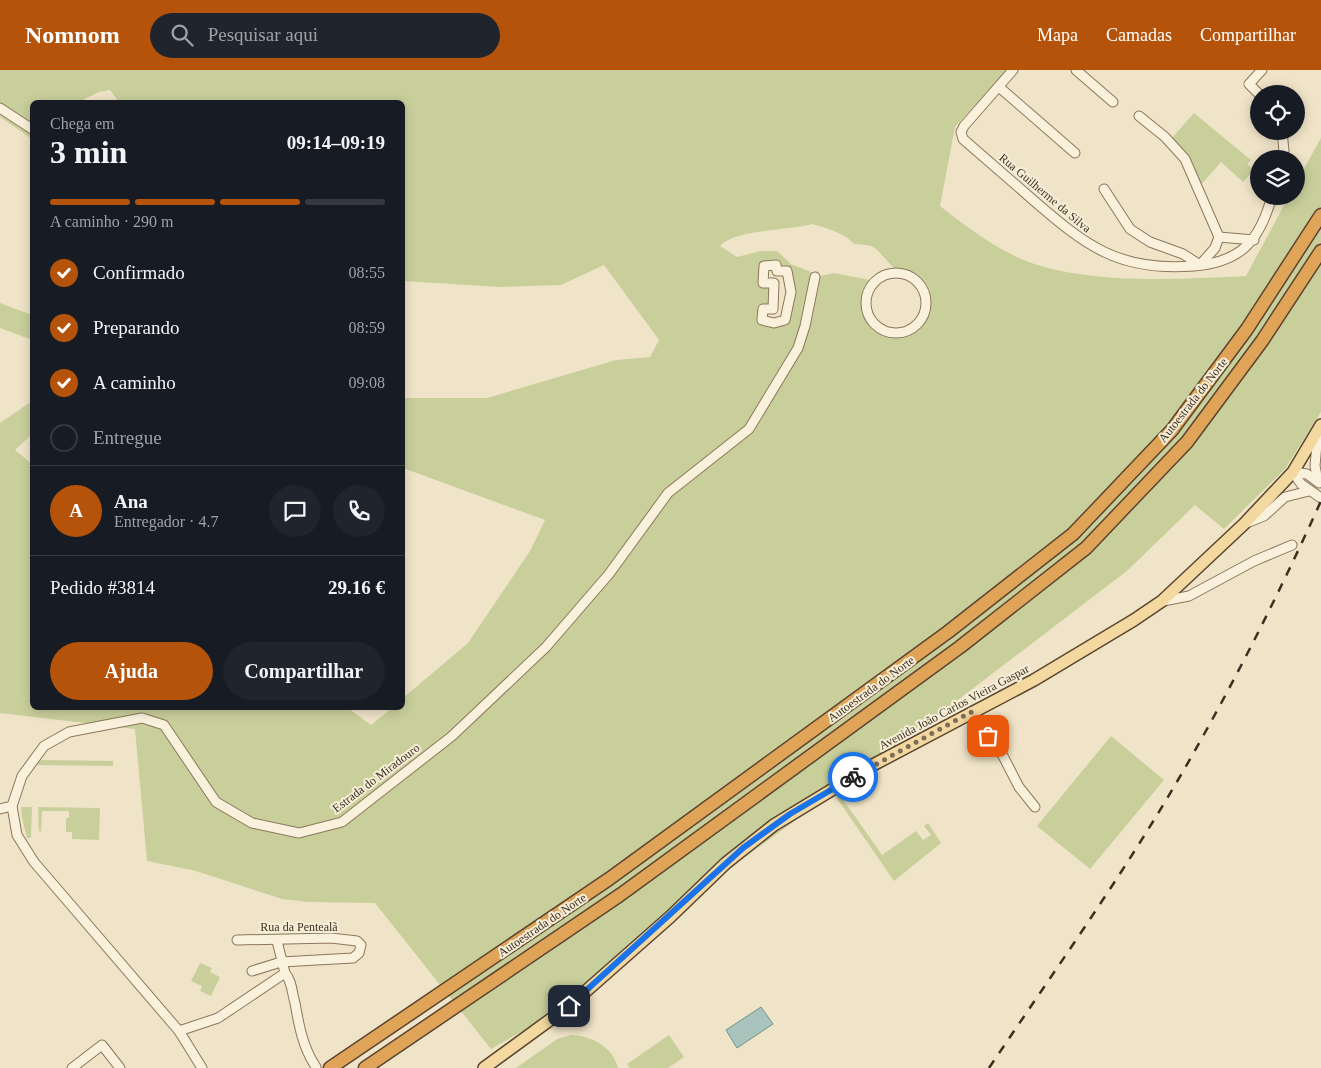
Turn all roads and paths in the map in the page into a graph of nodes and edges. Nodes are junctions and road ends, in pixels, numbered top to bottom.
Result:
1 (1013, 70) edge
2 (1076, 70) edge
3 (1262, 70) edge
4 (1250, 85) edge
5 (999, 87) junction
6 (1113, 102) dead end
7 (0, 108) edge
8 (1139, 116) dead end
9 (30, 128) edge
10 (1075, 153) dead end
11 (1104, 189) dead end
12 (1269, 205) edge
13 (1321, 215) edge
14 (1218, 237) junction
15 (1254, 240) junction
16 (1321, 251) edge
17 (1200, 265) junction
18 (815, 277) dead end
19 (881, 277) joint
20 (762, 309) joint
21 (1320, 428) edge
22 (1293, 472) junction
23 (1320, 483) edge
24 (1309, 491) junction
25 (1321, 498) edge
26 (1244, 524) junction
27 (1292, 545) dead end
28 (1162, 601) junction
29 (971, 712) junction
30 (12, 806) junction
31 (1035, 807) dead end
32 (0, 808) edge
33 (237, 940) dead end
34 (277, 941) junction
35 (281, 962) junction
36 (252, 971) dead end
37 (285, 973) junction
38 (179, 1031) junction
39 (316, 1067) edge
40 (72, 1068) edge
41 (120, 1068) edge
42 (202, 1068) edge
43 (330, 1068) edge
44 (364, 1068) edge
45 (484, 1068) edge

1 - 5 street
2 - 6 street
3 - 4 street
5 - 10 street
5 - 17 street, Rua Guilherme da Silva
7 - 9 street
8 - 14 street
11 - 17 street
12 - 15 street, Rua Guilherme da Silva
13 - 43 highway, Autoestrada do Norte
14 - 15 street
14 - 17 street
15 - 17 street, Rua Guilherme da Silva
16 - 44 highway, Autoestrada do Norte
18 - 30 street, Estrada do Miradouro
19 - 19 street
20 - 20 street
21 - 22 main road, Avenida João Carlos Vieira Gaspar
21 - 23 street
22 - 23 street
22 - 24 street
22 - 26 main road, Avenida João Carlos Vieira Gaspar
24 - 25 street
24 - 26 street
26 - 28 main road, Avenida João Carlos Vieira Gaspar
27 - 28 street
28 - 29 main road, Avenida João Carlos Vieira Gaspar
29 - 31 street
29 - 45 main road, Avenida João Carlos Vieira Gaspar
30 - 32 street
30 - 38 street, Estrada do Miradouro
33 - 34 street, Rua da Pentealã
34 - 35 street
34 - 35 street, Rua da Pentealã
35 - 36 street
35 - 37 street
37 - 38 street
37 - 39 street
38 - 42 street, Estrada do Miradouro
40 - 41 street

